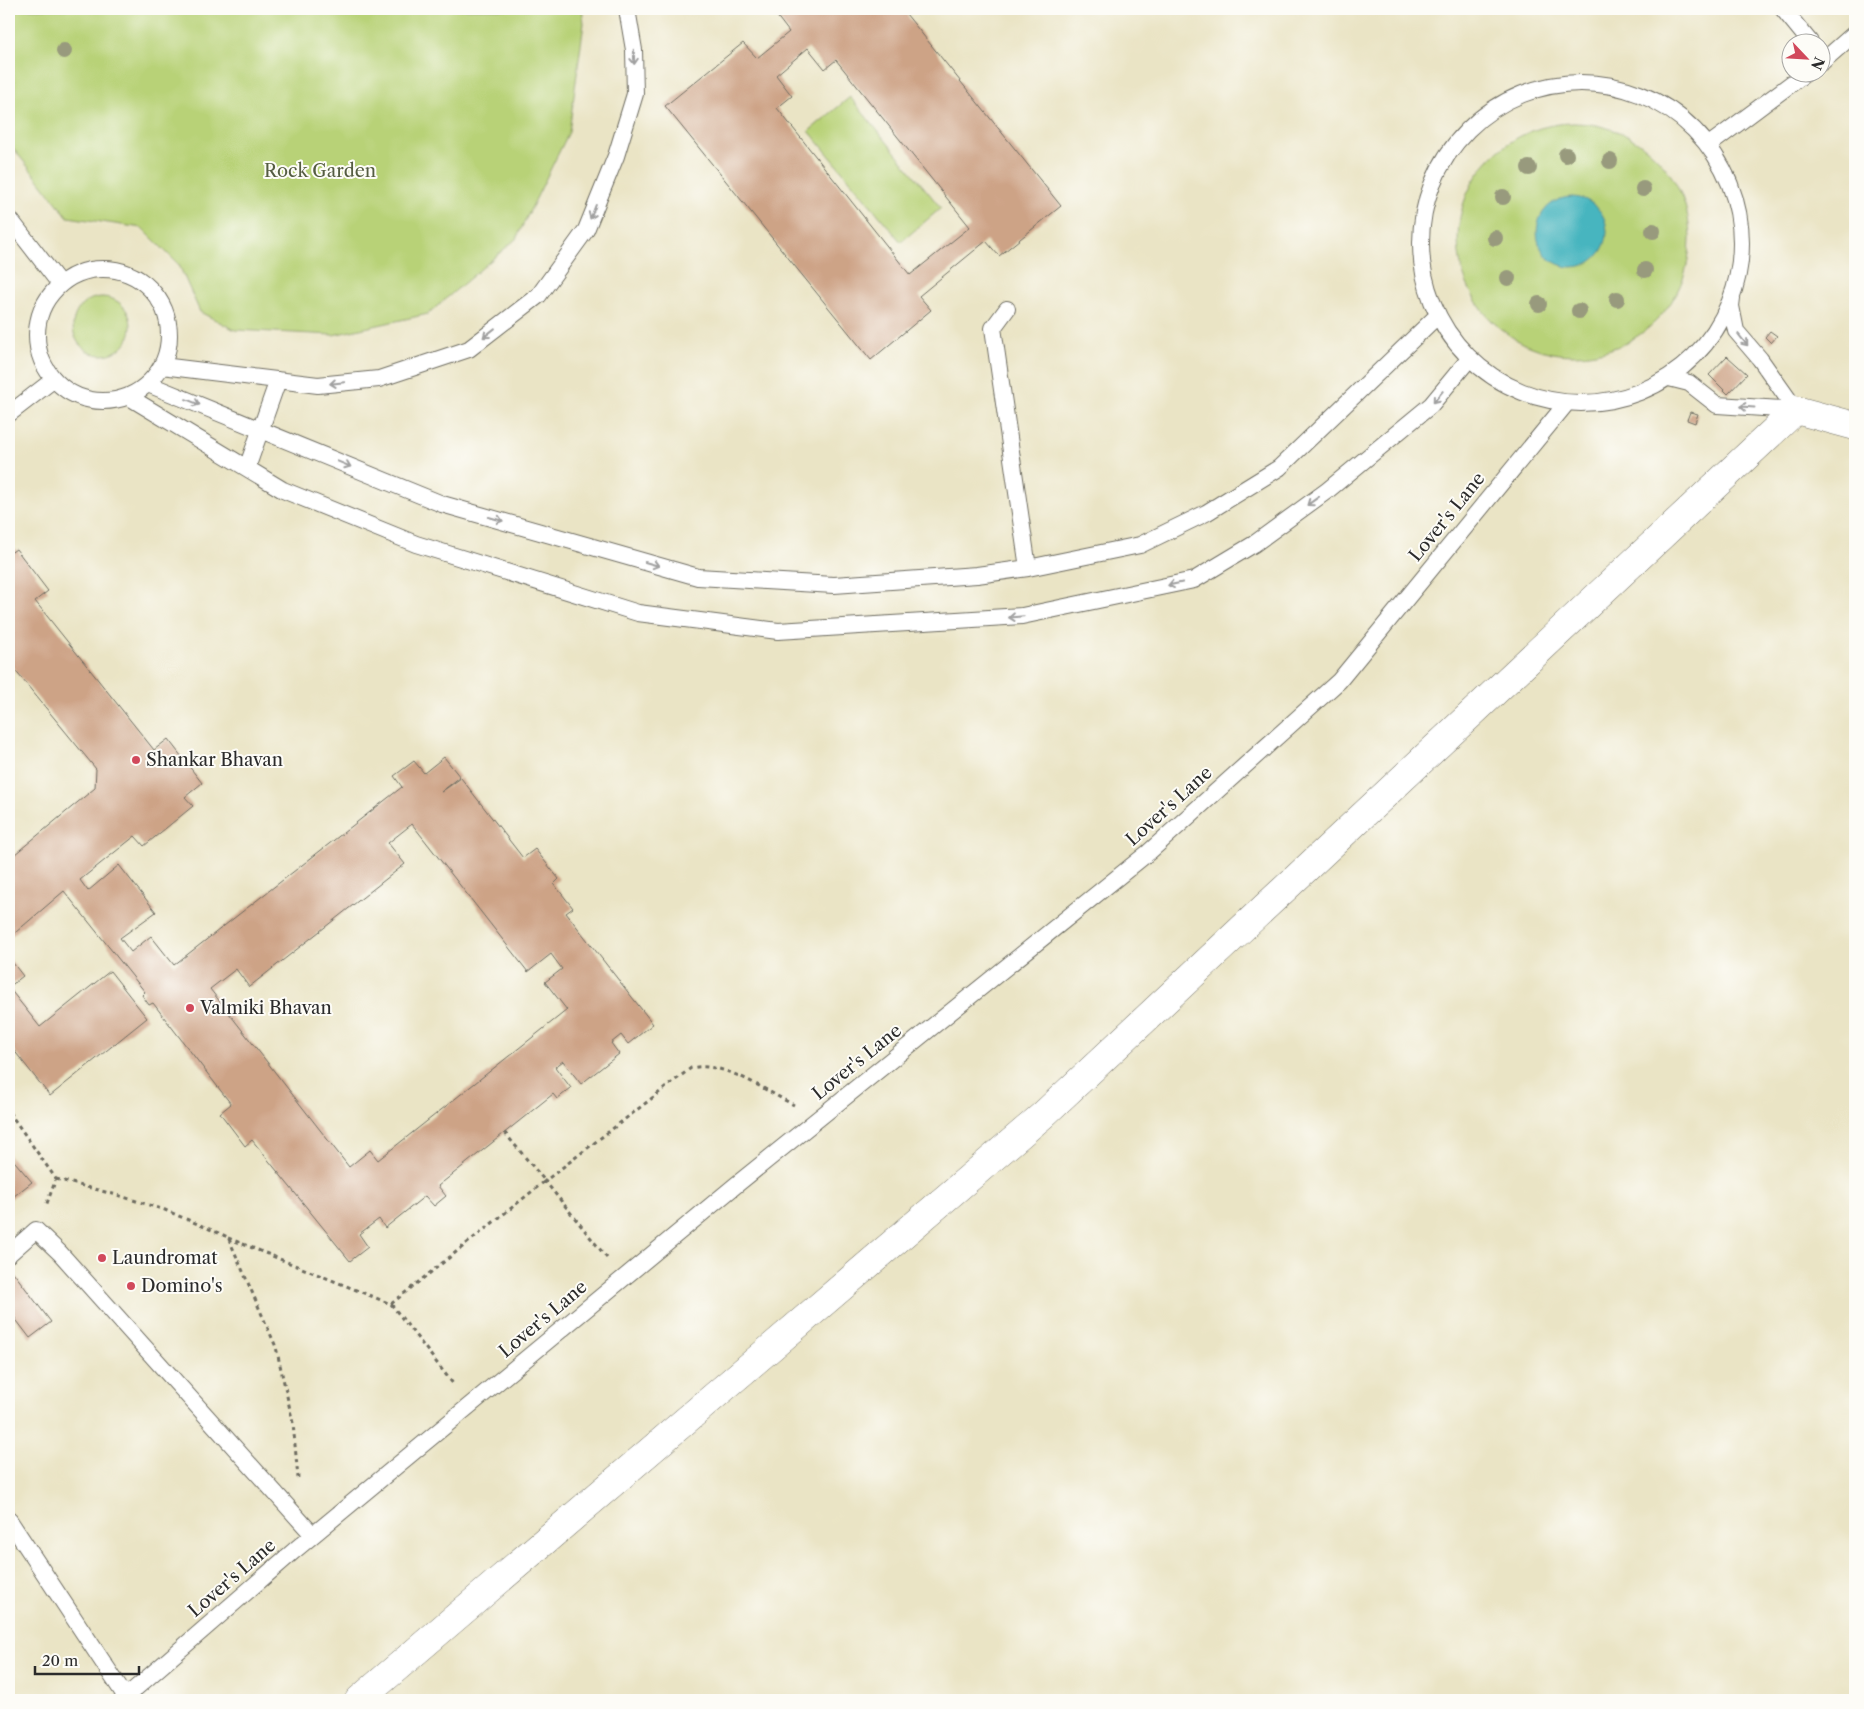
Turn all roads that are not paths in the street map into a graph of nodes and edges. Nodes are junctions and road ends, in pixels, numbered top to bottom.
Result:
1 (627, 9) edge
2 (1783, 9) edge
3 (1802, 32) edge
4 (1855, 33) edge
5 (1832, 51) edge
6 (1794, 82) edge
7 (1709, 145) junction
8 (9, 218) edge
9 (60, 284) junction
10 (1733, 294) junction
11 (1007, 309) dead end
12 (1437, 316) junction
13 (1468, 359) junction
14 (162, 366) junction
15 (1669, 378) junction
16 (53, 380) junction
17 (278, 380) junction
18 (148, 384) junction
19 (129, 397) junction
20 (1566, 404) junction
21 (1796, 410) junction
22 (9, 414) edge
23 (1855, 426) edge
24 (261, 430) junction
25 (247, 468) junction
26 (1028, 568) junction
27 (9, 1254) edge
28 (9, 1520) edge
29 (314, 1535) junction
30 (124, 1699) edge
31 (359, 1700) edge

1 -> 17 lane
2 - 3 lane
4 - 5 lane
6 - 7 lane
7 - 10 lane
7 - 12 lane
8 - 9 lane
9 - 14 lane
9 - 16 lane
10 - 15 lane
10 -> 21 lane
11 - 26 lane
12 - 13 lane
12 - 26 lane
13 - 20 lane
13 -> 25 lane
14 - 17 lane
14 - 18 lane
15 - 20 lane
21 -> 15 lane
16 - 19 lane
16 - 22 lane
17 - 24 lane
18 - 19 lane
18 -> 24 lane
19 - 25 lane
20 - 29 lane, Lover's Lane
21 - 23 street
21 - 31 street
24 - 25 lane
24 -> 26 lane
27 - 29 lane
28 - 30 lane
29 - 30 lane, Lover's Lane

